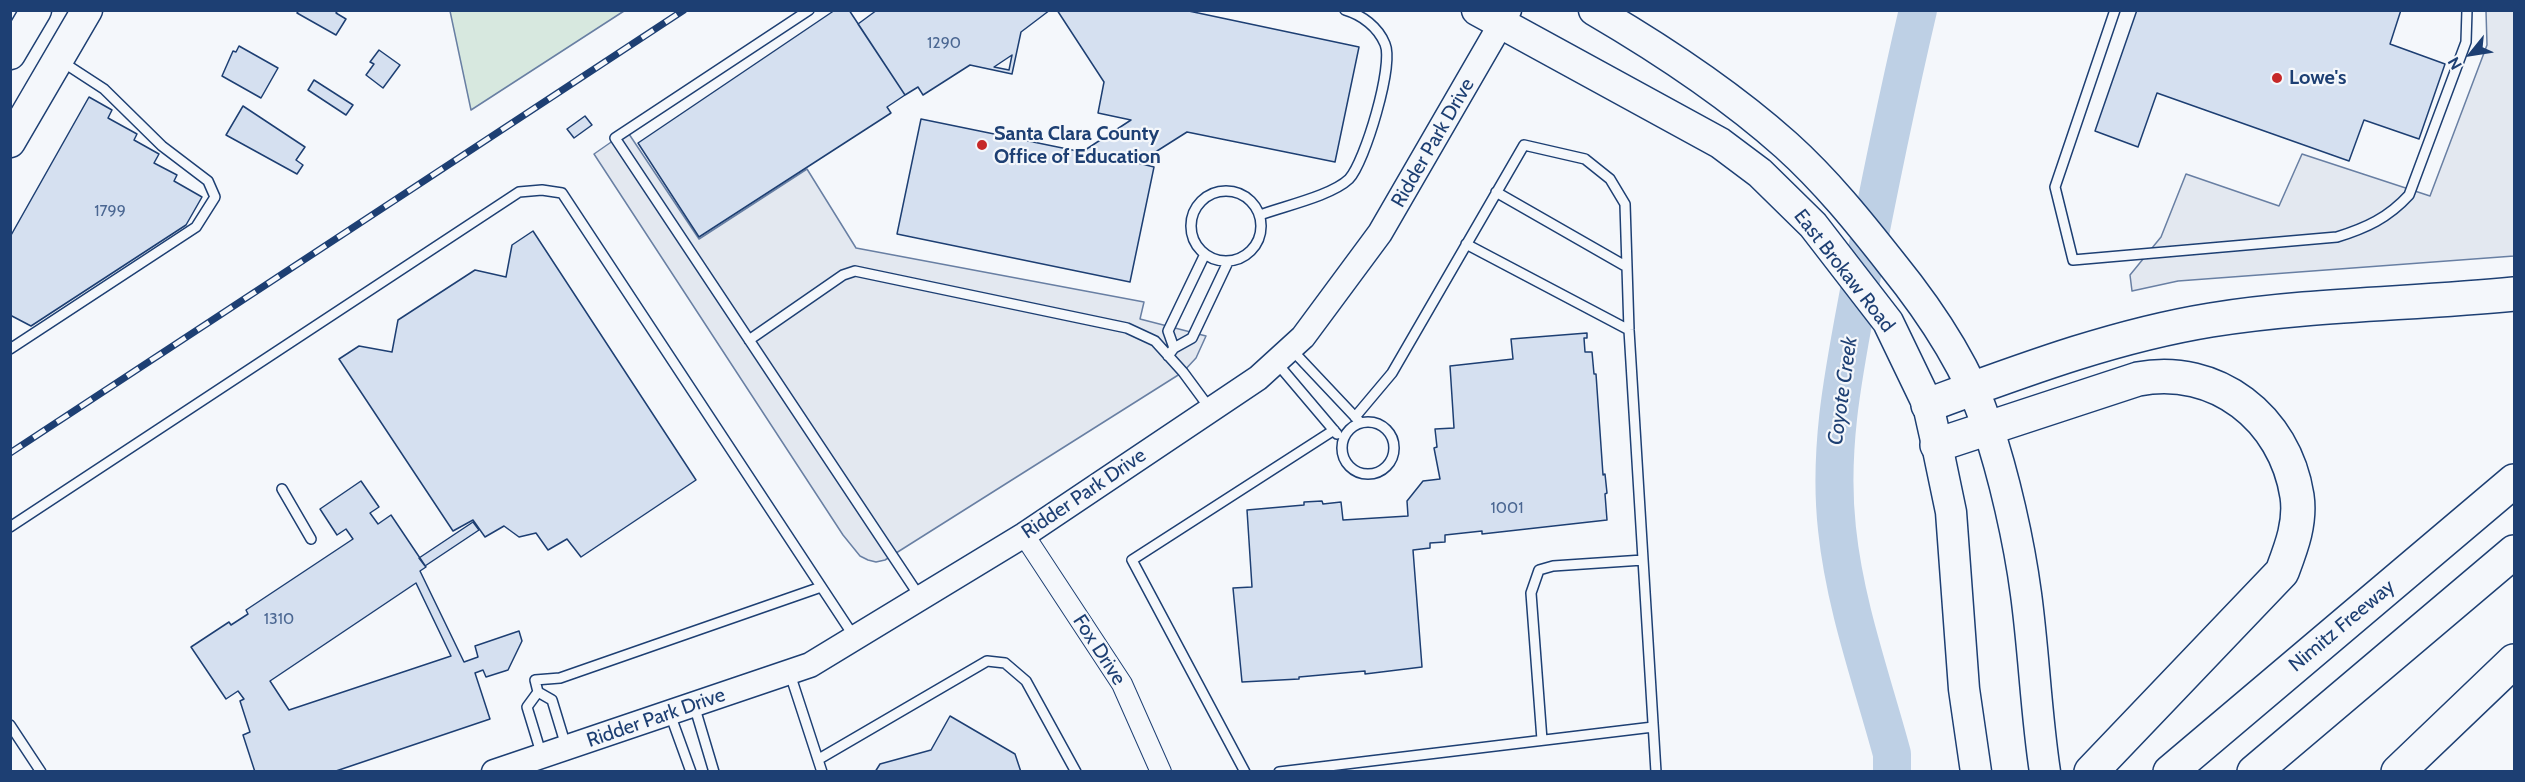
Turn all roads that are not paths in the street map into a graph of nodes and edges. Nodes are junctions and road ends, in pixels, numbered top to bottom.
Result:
1 (36, 10) edge
2 (87, 10) edge
3 (808, 10) edge
4 (1345, 10) edge
5 (1476, 10) edge
6 (1594, 10) edge
7 (2115, 10) edge
8 (2467, 10) edge
9 (1506, 17) edge
10 (10, 54) edge
11 (58, 60) junction
12 (10, 142) edge
13 (1496, 192) junction
14 (1260, 215) junction
15 (1466, 244) junction
16 (1205, 255) junction
17 (1228, 261) junction
18 (1627, 267) junction
19 (2514, 294) edge
20 (1629, 330) junction
21 (749, 340) junction
22 (10, 350) edge
23 (1171, 352) junction
24 (1284, 356) junction
25 (1973, 388) junction
26 (1928, 405) junction
27 (1210, 410) junction
28 (1358, 420) junction
29 (1987, 426) junction
30 (1334, 430) junction
31 (1342, 440) junction
32 (1937, 445) junction
33 (2514, 481) edge
34 (282, 489) dead end
35 (10, 527) edge
36 (1024, 535) junction
37 (311, 539) dead end
38 (2514, 552) edge
39 (1643, 560) junction
40 (821, 587) junction
41 (921, 599) junction
42 (856, 640) junction
43 (2514, 661) edge
44 (790, 674) junction
45 (538, 692) junction
46 (694, 704) junction
47 (670, 712) junction
48 (10, 724) edge
49 (1653, 727) junction
50 (1542, 740) junction
51 (567, 748) junction
52 (542, 756) junction
53 (819, 759) junction
54 (2096, 765) edge
55 (41, 771) edge
56 (494, 771) edge
57 (691, 771) edge
58 (714, 771) edge
59 (822, 771) edge
60 (1076, 771) edge
61 (1161, 771) edge
62 (1245, 771) edge
63 (1279, 771) edge
64 (1656, 771) edge
65 (1976, 771) edge
66 (2045, 771) edge
67 (2170, 771) edge
68 (2254, 771) edge
69 (2398, 771) edge

1 - 10 main road
2 - 11 main road
3 - 21 lane
4 - 14 lane
5 - 9 main road, East Brokaw Road
6 - 25 main road, East Brokaw Road
7 - 8 lane
9 - 24 street, Ridder Park Drive
9 - 26 main road, East Brokaw Road
11 - 12 main road
11 - 22 lane
13 - 15 lane
13 - 18 lane
13 - 18 lane
14 - 16 lane
14 - 17 lane
15 - 20 lane
15 - 28 lane
16 - 17 lane
16 - 23 lane
17 - 23 lane
18 - 20 lane
19 - 25 highway
20 - 39 lane
21 - 23 lane
21 - 41 lane
23 - 27 lane
24 - 27 street, Ridder Park Drive
24 - 28 lane
24 - 30 lane
25 - 26 highway
25 - 29 main road, East Brokaw Road
26 - 32 main road, East Brokaw Road
27 - 36 street, Ridder Park Drive
28 - 31 lane
28 - 31 lane
29 - 32 highway
29 - 54 highway
29 - 66 main road, East Brokaw Road
30 - 31 lane
30 - 62 lane
32 - 65 main road, East Brokaw Road
33 - 67 highway, Nimitz Freeway
34 - 37 lane
35 - 40 lane
36 - 41 street, Ridder Park Drive
36 - 61 street, Fox Drive
38 - 68 highway
39 - 49 lane
39 - 50 lane
40 - 42 lane
40 - 45 lane
41 - 42 street, Ridder Park Drive
42 - 44 street, Ridder Park Drive
43 - 69 highway
44 - 46 street, Ridder Park Drive
44 - 53 lane
45 - 51 lane
45 - 52 lane
46 - 47 street, Ridder Park Drive
46 - 58 lane
47 - 51 street, Ridder Park Drive
47 - 57 lane
48 - 55 lane
49 - 50 lane
49 - 64 lane
50 - 63 lane
51 - 52 street, Ridder Park Drive
52 - 56 street, Ridder Park Drive
53 - 59 lane
53 - 60 lane

